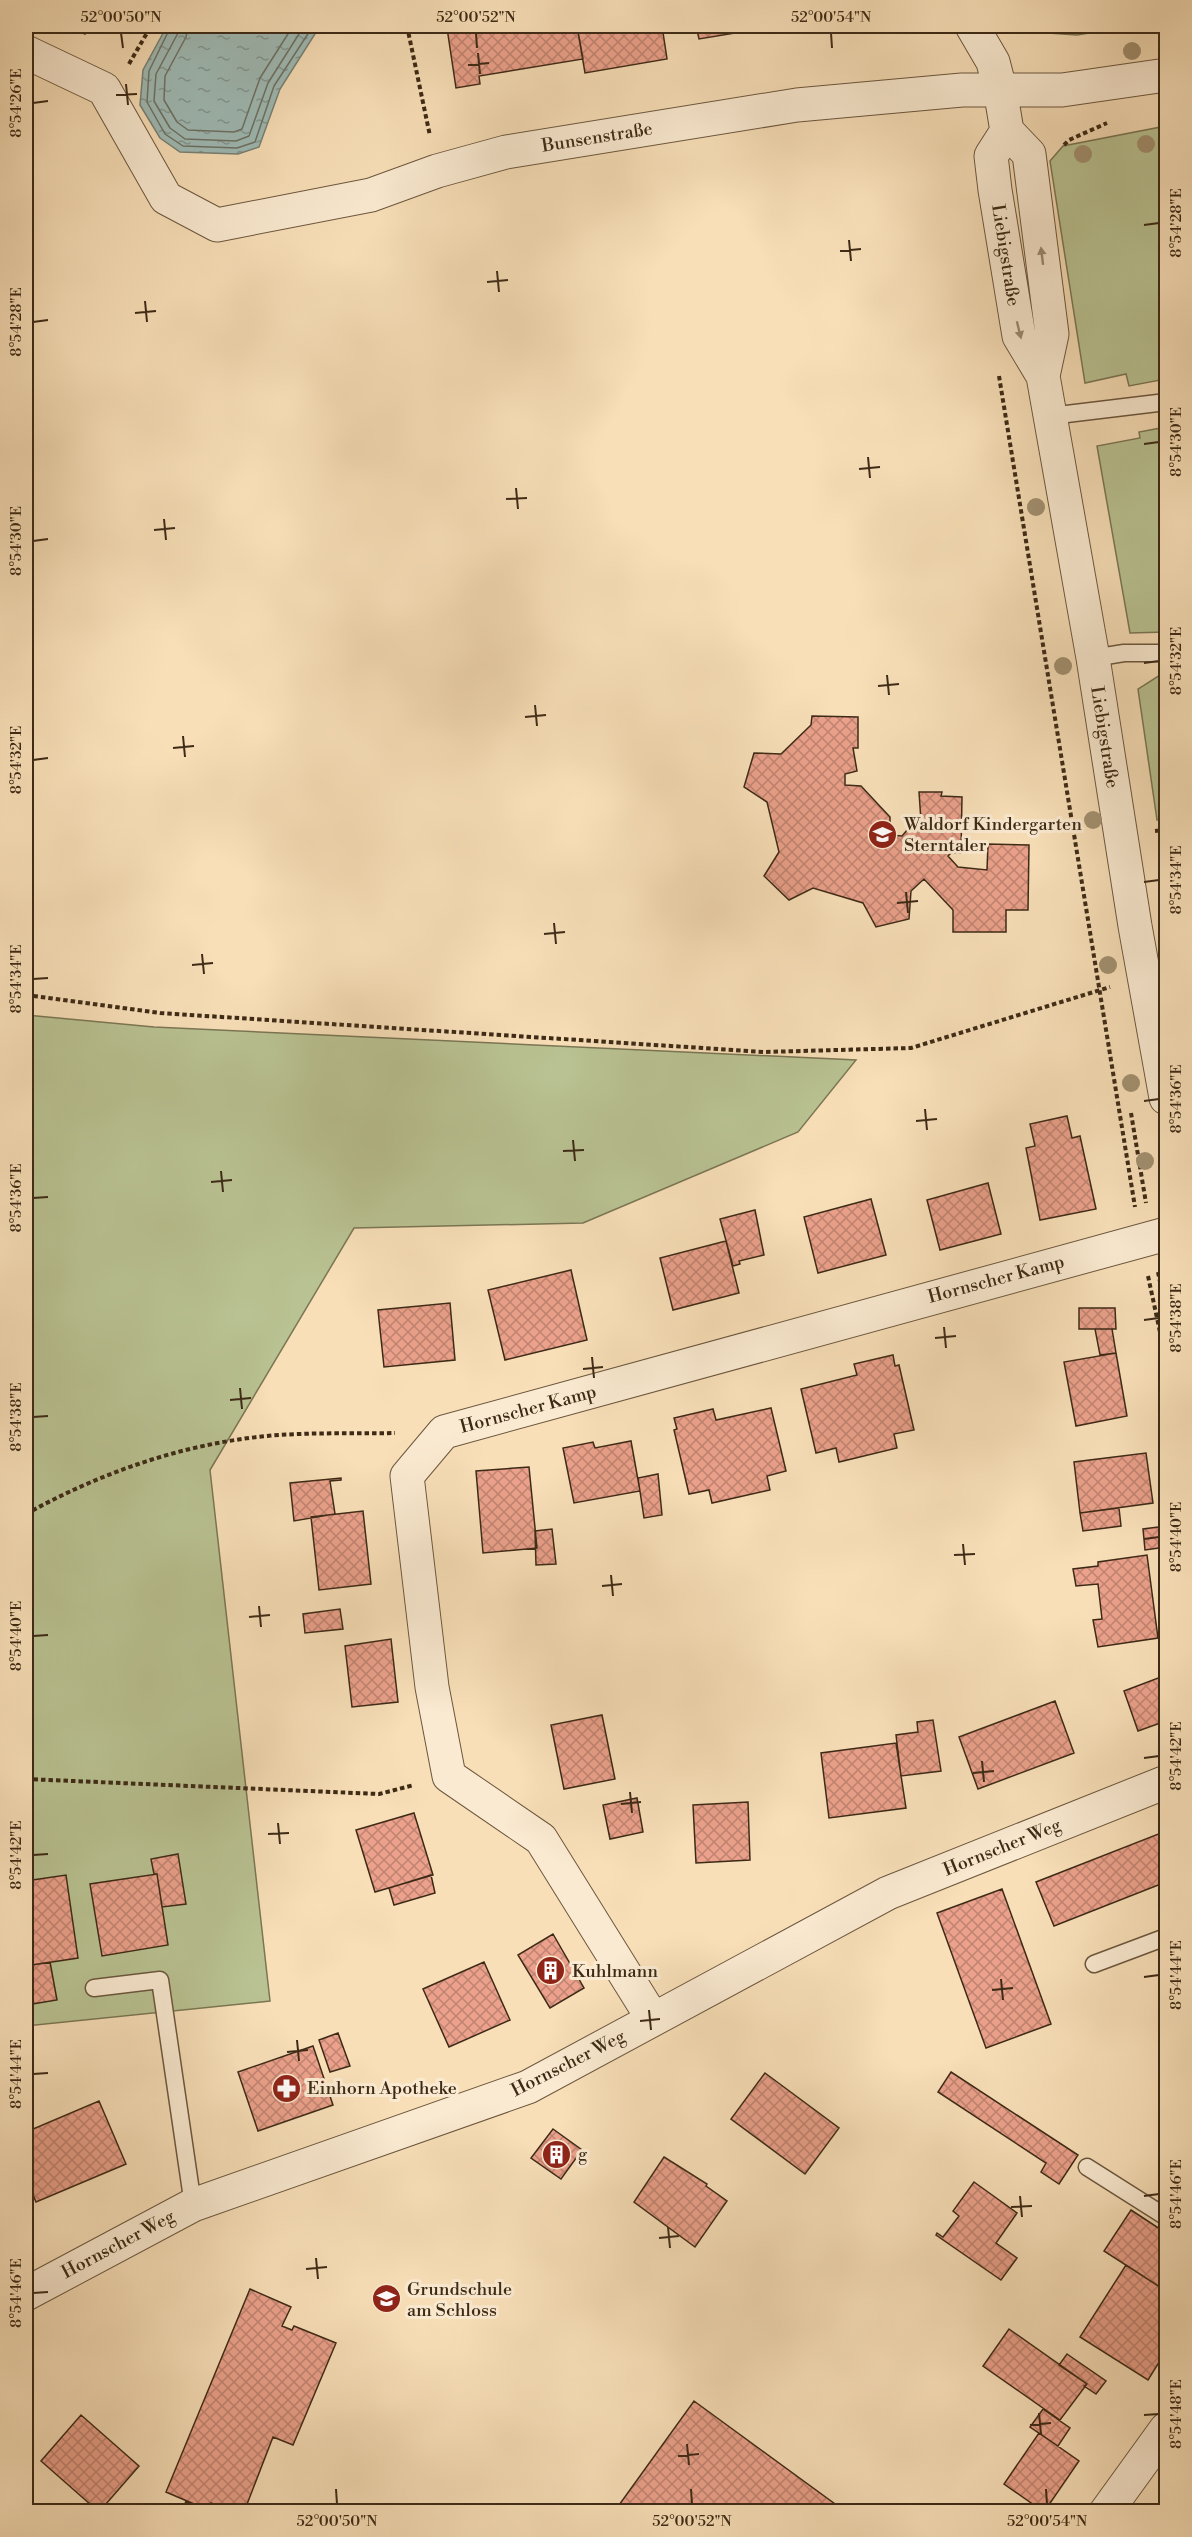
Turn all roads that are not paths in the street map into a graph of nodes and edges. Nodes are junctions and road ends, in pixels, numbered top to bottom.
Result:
1 (972, 26) edge
2 (1002, 26) edge
3 (26, 52) edge
4 (1167, 75) edge
5 (997, 76) junction
6 (1167, 402) edge
7 (1050, 416) junction
8 (1167, 653) edge
9 (1093, 658) junction
10 (1167, 1098) edge
11 (1154, 1237) edge
12 (1167, 1782) edge
13 (1167, 1937) edge
14 (1094, 1964) dead end
15 (94, 1988) dead end
16 (653, 2019) junction
17 (1087, 2167) dead end
18 (193, 2205) junction
19 (1167, 2217) edge
20 (26, 2294) edge
21 (1167, 2429) edge
22 (1106, 2511) edge

1 - 5 street, Liebigstraße
2 - 5 street, Liebigstraße
3 - 5 street, Bunsenstraße
4 - 5 street, Bunsenstraße
5 - 7 street, Liebigstraße
6 - 7 lane
7 - 9 street, Liebigstraße
8 - 9 lane
9 - 10 street, Liebigstraße
11 - 16 street, Hornscher Kamp
12 - 16 street, Hornscher Weg
13 - 14 lane
15 - 18 lane
16 - 18 street, Hornscher Weg
17 - 19 lane
18 - 20 street, Hornscher Weg
21 - 22 street

